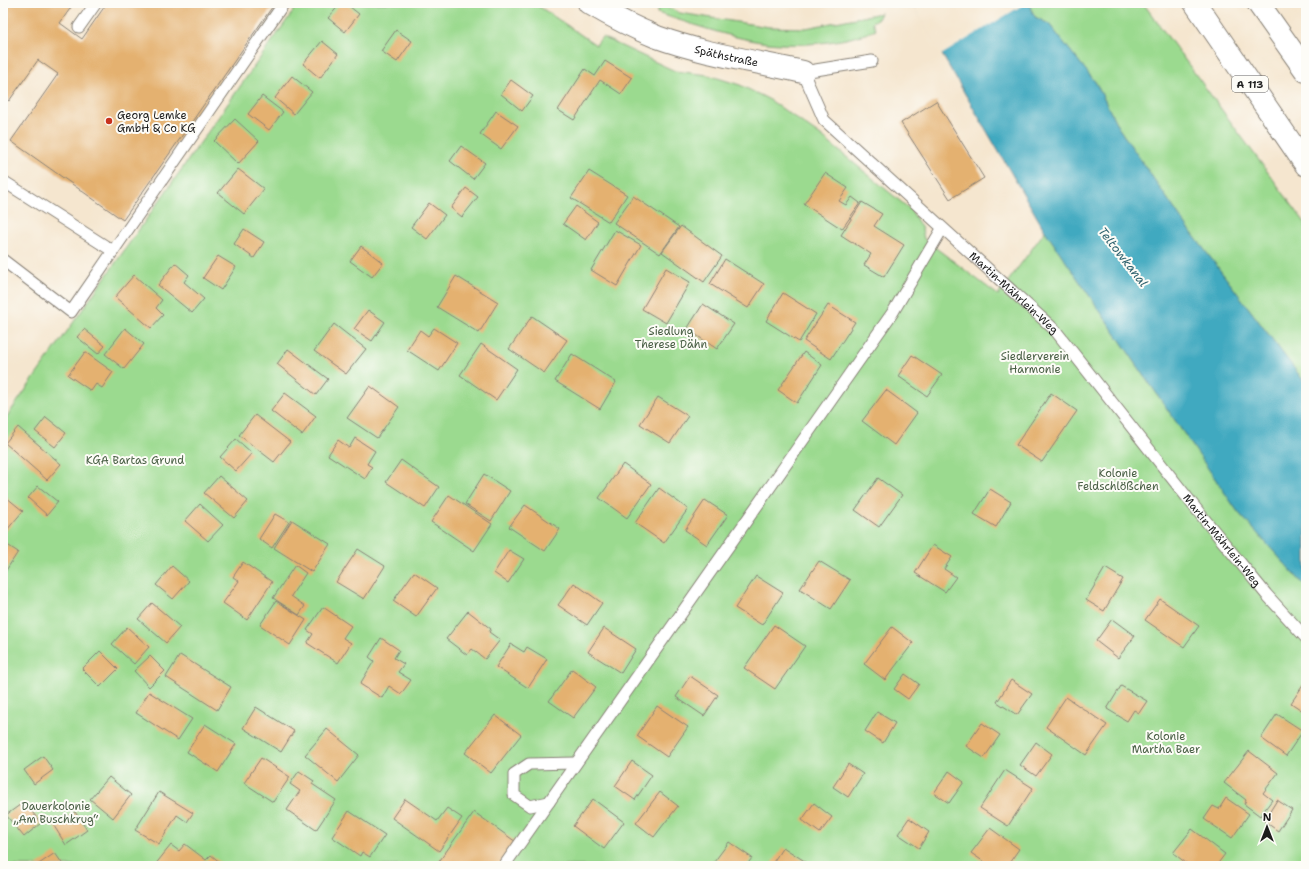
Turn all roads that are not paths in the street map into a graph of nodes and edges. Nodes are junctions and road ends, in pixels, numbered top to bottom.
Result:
1 (96, 3) edge
2 (284, 3) edge
3 (589, 3) edge
4 (1195, 3) edge
5 (1258, 3) edge
6 (79, 28) dead end
7 (872, 61) dead end
8 (1306, 71) edge
9 (803, 72) junction
10 (1306, 165) edge
11 (3, 181) edge
12 (942, 228) junction
13 (113, 251) junction
14 (3, 260) edge
15 (1306, 638) edge
16 (576, 763) junction
17 (549, 802) junction
18 (504, 866) edge

1 - 6 lane
2 - 13 lane
3 - 9 main road, Späthstraße
4 - 10 main road, A 113
5 - 8 main road
7 - 9 lane, Späthstraße
9 - 12 lane, Martin-Mährlein-Weg
11 - 13 lane
12 - 15 lane, Martin-Mährlein-Weg
12 - 16 lane
13 - 14 lane
16 - 17 lane
16 - 17 lane
17 - 18 lane

